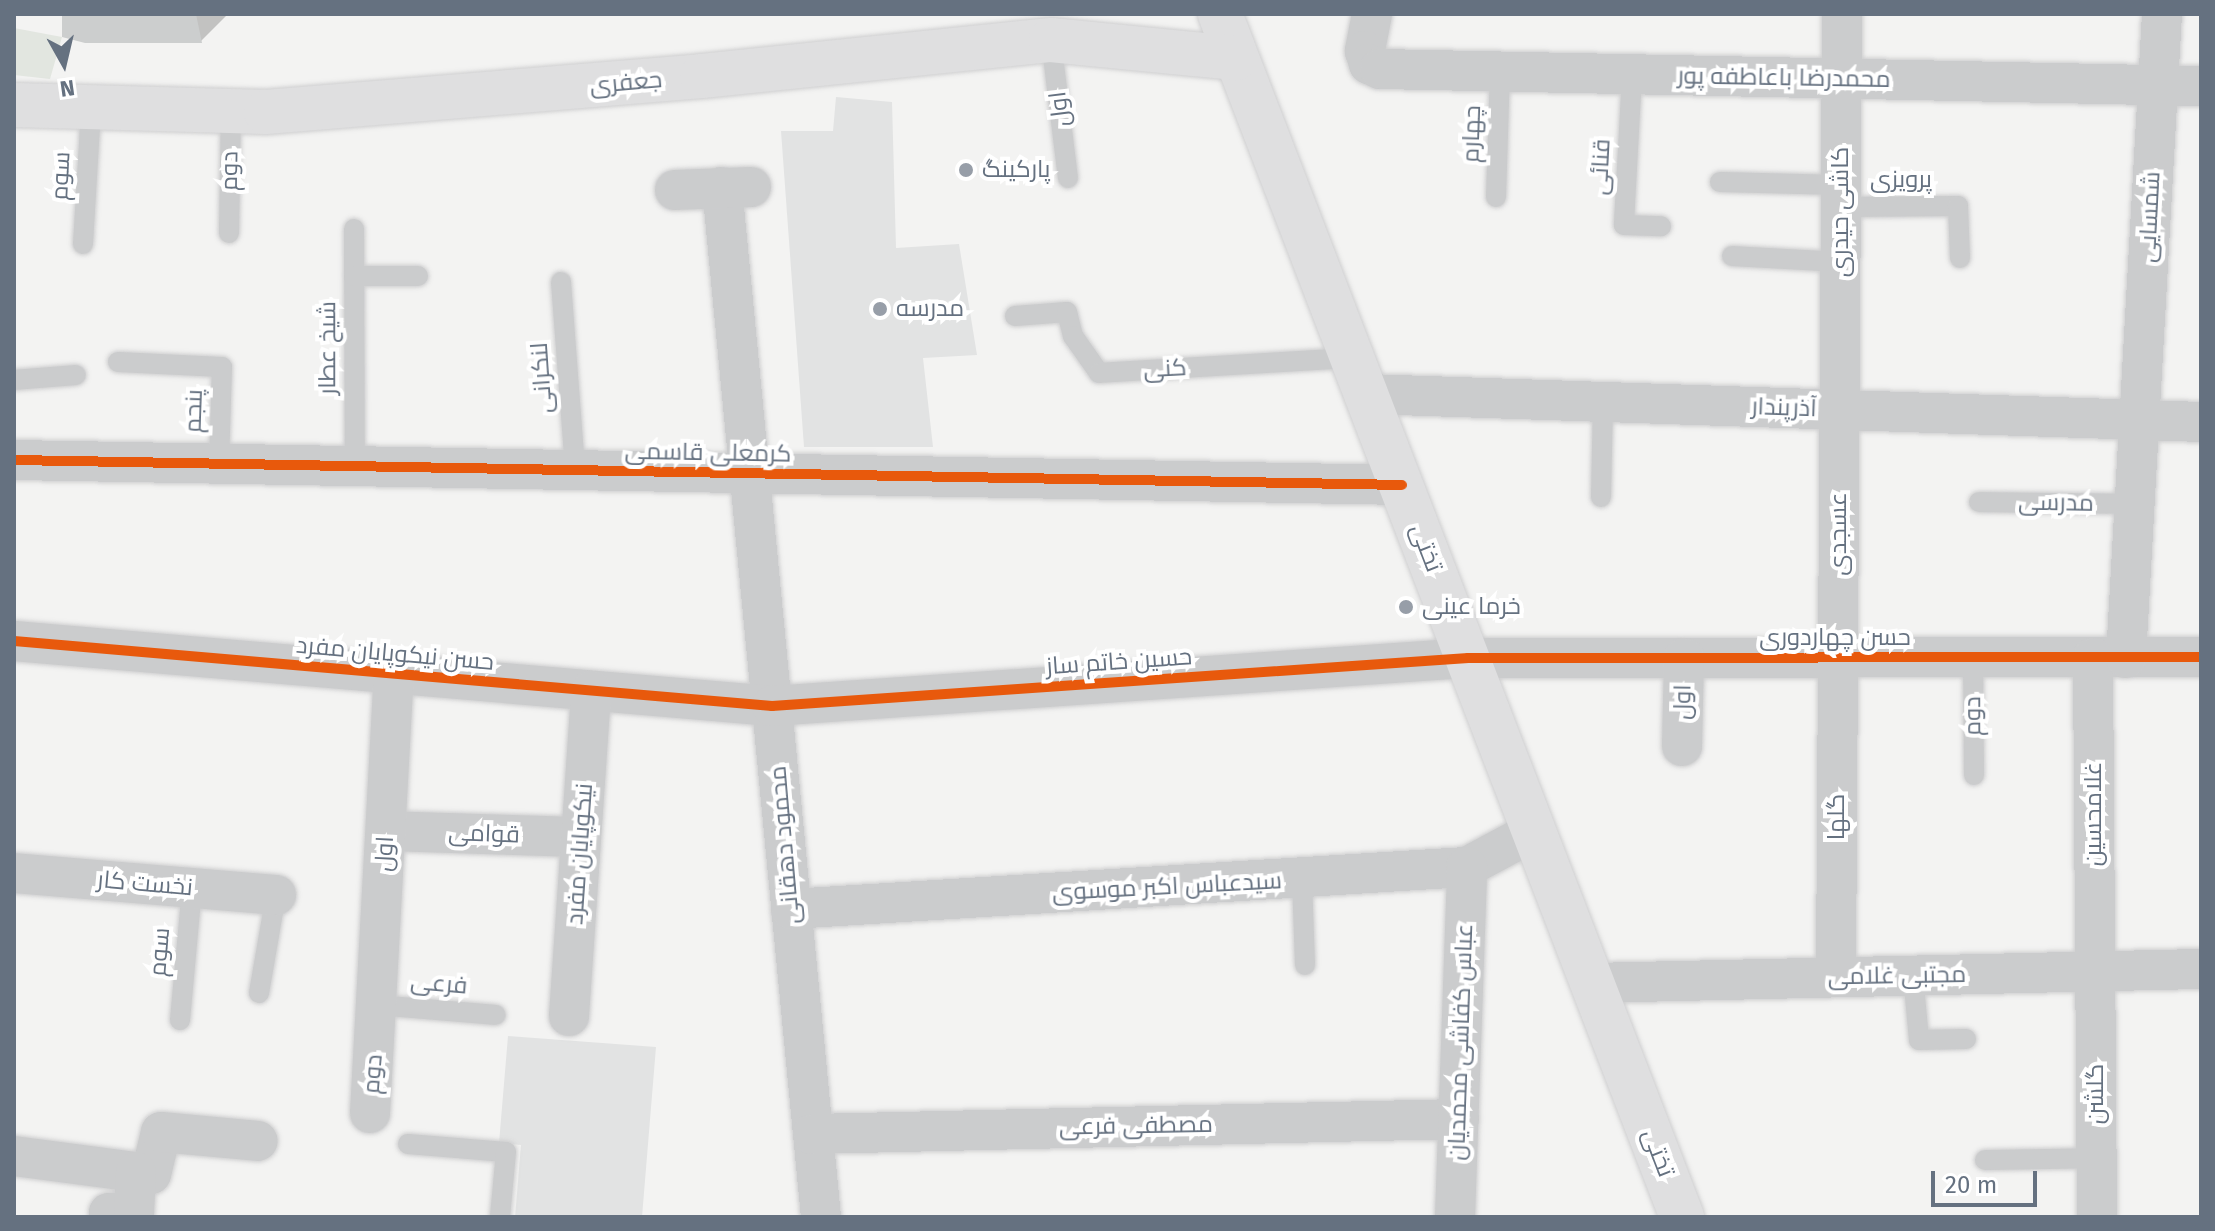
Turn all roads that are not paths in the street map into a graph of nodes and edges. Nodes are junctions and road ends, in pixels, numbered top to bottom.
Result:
1 (1220, 14) edge
2 (1372, 14) edge
3 (1842, 14) edge
4 (2162, 14) edge
5 (1051, 40) junction
6 (1236, 58) junction
7 (1500, 73) junction
8 (1632, 75) junction
9 (1841, 79) junction
10 (2158, 85) junction
11 (2201, 86) edge
12 (14, 105) edge
13 (231, 110) junction
14 (91, 111) junction
15 (1068, 178) dead end
16 (1720, 182) dead end
17 (675, 190) dead end
18 (1841, 196) junction
19 (1496, 197) dead end
20 (1661, 226) dead end
21 (354, 229) dead end
22 (229, 233) dead end
23 (83, 244) dead end
24 (1732, 256) dead end
25 (1960, 258) dead end
26 (1840, 262) junction
27 (354, 276) junction
28 (418, 276) dead end
29 (561, 282) dead end
30 (1015, 316) dead end
31 (118, 362) dead end
32 (76, 375) dead end
33 (1360, 376) junction
34 (14, 380) edge
35 (1603, 402) junction
36 (1839, 410) junction
37 (2139, 420) junction
38 (2201, 422) edge
39 (14, 460) edge
40 (219, 464) junction
41 (355, 466) junction
42 (575, 470) junction
43 (749, 474) junction
44 (1402, 485) junction
45 (1601, 497) dead end
46 (1979, 502) dead end
47 (2134, 504) junction
48 (14, 641) edge
49 (2201, 657) edge
50 (1468, 658) junction
51 (1684, 658) junction
52 (1838, 658) junction
53 (1973, 658) junction
54 (2109, 658) junction
55 (394, 675) junction
56 (591, 691) junction
57 (772, 706) junction
58 (1682, 746) dead end
59 (1974, 775) dead end
60 (386, 831) junction
61 (1534, 831) junction
62 (581, 837) junction
63 (1467, 867) junction
64 (14, 873) edge
65 (1302, 879) junction
66 (192, 888) junction
67 (276, 895) joint
68 (791, 909) junction
69 (1305, 965) dead end
70 (2201, 969) edge
71 (2095, 971) junction
72 (1913, 975) junction
73 (1836, 977) junction
74 (1592, 983) junction
75 (259, 993) dead end
76 (496, 1015) dead end
77 (569, 1016) dead end
78 (180, 1020) dead end
79 (377, 1020) junction
80 (1966, 1039) dead end
81 (370, 1113) dead end
82 (1459, 1119) junction
83 (813, 1134) junction
84 (258, 1141) dead end
85 (408, 1144) dead end
86 (14, 1156) edge
87 (2096, 1158) junction
88 (1985, 1160) dead end
89 (136, 1172) junction
90 (109, 1217) edge
91 (500, 1217) edge
92 (821, 1217) edge
93 (1455, 1217) edge
94 (1682, 1217) edge
95 (2097, 1217) edge

1 - 6 main road, تختی
2 - 7 street, محمدرضا باعاطفه پور
3 - 9 street, کاشی حیدری
4 - 10 street, شمسایی
5 - 6 main road, جعفری
5 - 13 main road, جعفری
5 - 15 lane, اول
6 - 33 main road, تختی
7 - 8 street, محمدرضا باعاطفه پور
7 - 19 lane, چهارم
8 - 9 street, محمدرضا باعاطفه پور
8 - 20 lane, قنائی
9 - 10 street, محمدرضا باعاطفه پور
9 - 18 street, کاشی حیدری
10 - 11 street, محمدرضا باعاطفه پور
10 - 37 street, شمسایی
12 - 14 main road, جعفری
13 - 14 main road, جعفری
13 - 22 lane, دوم
14 - 23 lane, سوم
16 - 18 lane
17 - 43 street
18 - 25 lane, پرویزی
18 - 26 street, کاشی حیدری
21 - 27 lane, شیخ عطار
24 - 26 lane
26 - 36 street, کاشی حیدری
27 - 28 lane
27 - 41 lane, شیخ عطار
29 - 42 lane, لنکرانی
30 - 33 lane, کنی
31 - 40 lane, پنجم
32 - 34 lane
33 - 35 street, آذرپندار
33 - 44 main road, تختی
35 - 36 street, آذرپندار
35 - 45 lane
36 - 37 street, آذرپندار
36 - 52 street, عسجدی
37 - 38 street, آذرپندار
37 - 47 street
39 - 40 street, کرمعلی قاسمی
40 - 41 street, کرمعلی قاسمی
41 - 42 street, کرمعلی قاسمی
42 - 43 street, کرمعلی قاسمی
43 - 44 street, کرمعلی قاسمی
43 - 57 street, محمود دهقانی
44 - 50 main road, تختی
46 - 47 lane, مدرسی
47 - 54 street
48 - 55 street, حسن نیکوپایان مفرد
49 - 54 street, حسن چهاردوری
50 - 51 street, حسن چهاردوری
50 - 57 street, حسین خاتم ساز
50 - 61 main road, تختی
51 - 52 street, حسن چهاردوری
51 - 58 street, اول
52 - 53 street, حسن چهاردوری
52 - 73 street, گلها
53 - 54 street, حسن چهاردوری
53 - 59 lane, دوم
54 - 71 street, غلامحسین
55 - 56 street, حسن نیکوپایان مفرد
55 - 60 street, اول
56 - 57 street, حسن نیکوپایان مفرد
56 - 62 street, نیکوپایان مفرد
57 - 68 street, محمود دهقانی
60 - 62 street, قوامی
60 - 79 street, اول
61 - 63 street, سیدعباس اکبر موسوی
61 - 74 main road, تختی
62 - 77 street, نیکوپایان مفرد
63 - 65 street, سیدعباس اکبر موسوی
63 - 82 street, عباس کفاشی محمدیان
64 - 66 street, نخست کار
65 - 68 street, سیدعباس اکبر موسوی
65 - 69 lane
66 - 67 street, نخست کار
66 - 78 lane, سوم
67 - 75 lane
68 - 83 street, محمود دهقانی
70 - 71 street, مجتبی غلامی
71 - 72 street, مجتبی غلامی
71 - 87 street, گلشن
72 - 73 street, مجتبی غلامی
72 - 80 lane
73 - 74 street, مجتبی غلامی
74 - 94 main road, تختی
76 - 79 lane, فرعی
79 - 81 street, دوم
82 - 83 street, مصطفی فرعی
82 - 93 street, عباس کفاشی محمدیان
83 - 92 street, محمود دهقانی
84 - 89 street
85 - 91 lane
86 - 89 street
87 - 88 lane
87 - 95 street, گلشن
89 - 90 street

